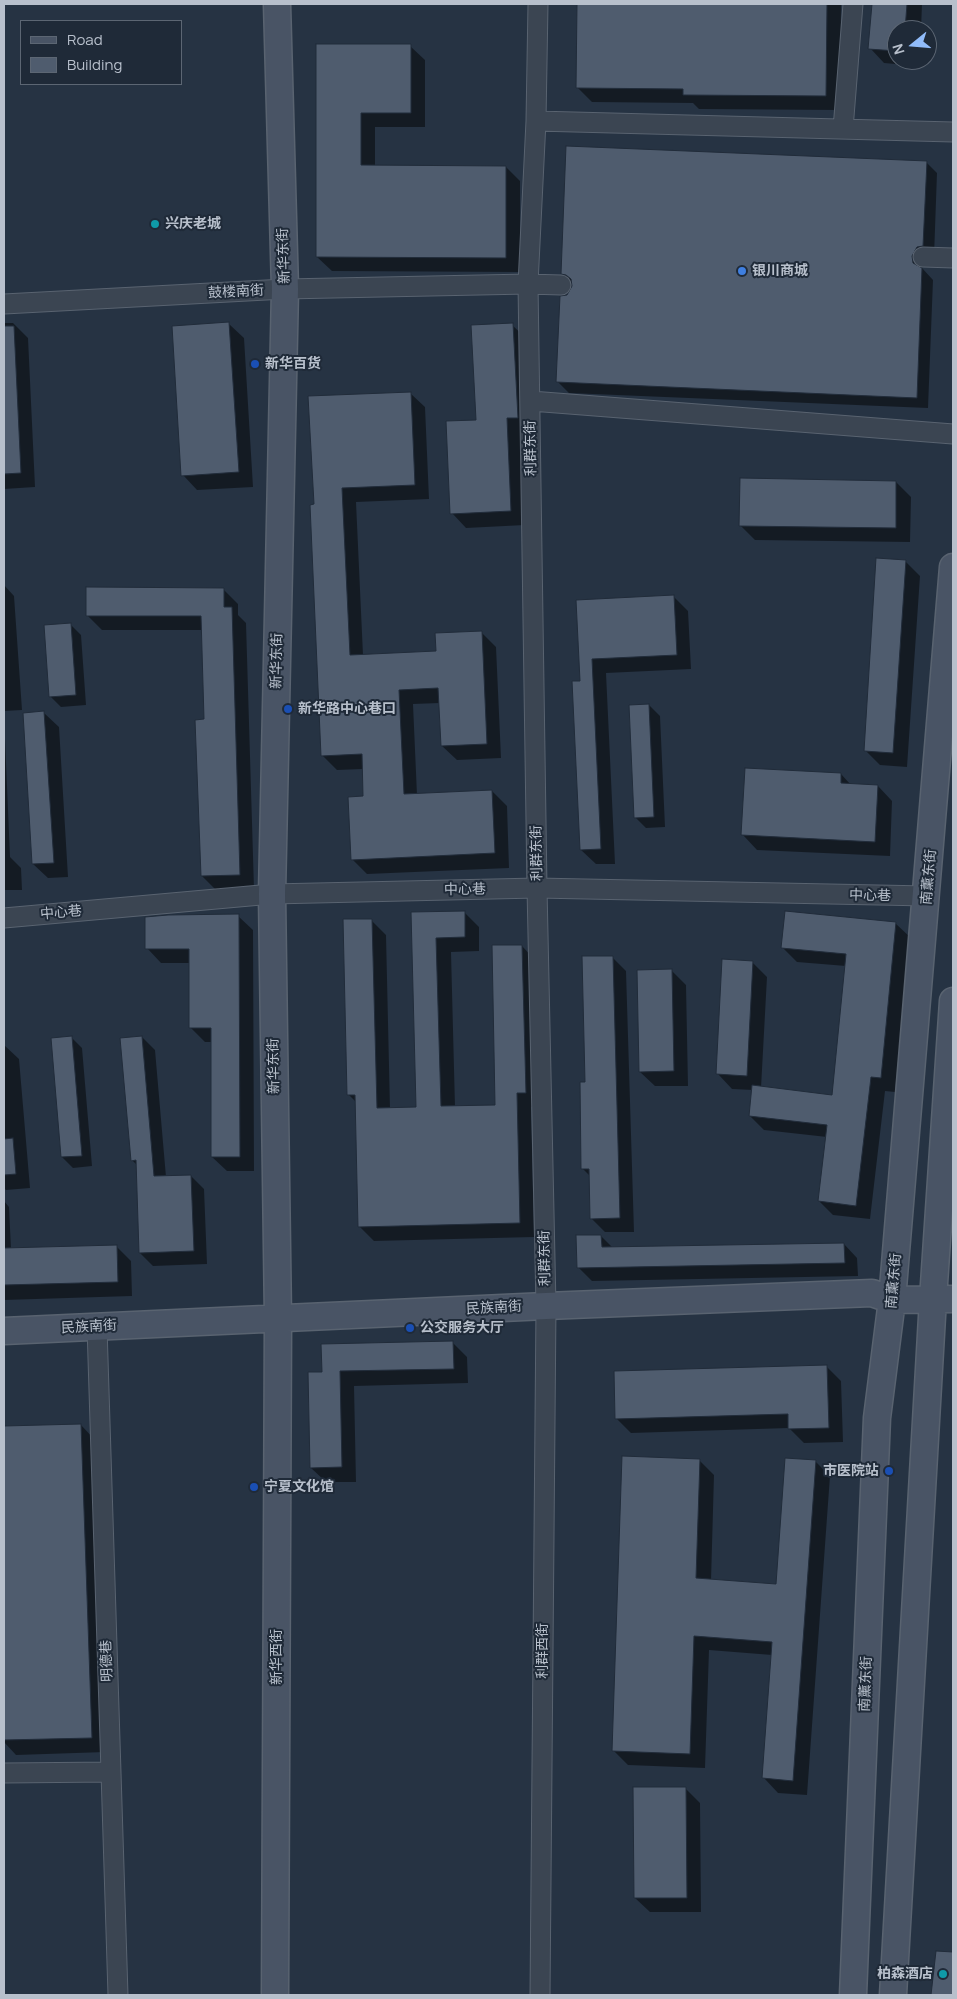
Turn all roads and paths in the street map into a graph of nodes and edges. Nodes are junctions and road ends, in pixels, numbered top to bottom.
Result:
1 (277, 4) edge
2 (538, 4) edge
3 (853, 4) edge
4 (536, 121) junction
5 (843, 129) junction
6 (953, 132) edge
7 (923, 258) dead end
8 (953, 258) edge
9 (528, 284) junction
10 (560, 285) dead end
11 (285, 289) junction
12 (4, 304) edge
13 (531, 401) junction
14 (953, 434) edge
15 (953, 567) edge
16 (537, 888) junction
17 (272, 894) junction
18 (927, 896) junction
19 (4, 918) edge
20 (953, 1001) edge
21 (943, 1299) edge
22 (892, 1300) junction
23 (546, 1306) junction
24 (278, 1319) junction
25 (97, 1327) junction
26 (4, 1331) edge
27 (111, 1772) junction
28 (4, 1773) edge
29 (118, 1995) edge
30 (275, 1995) edge
31 (540, 1995) edge
32 (853, 1995) edge
33 (893, 1995) edge

1 - 11 street, 新华东街
2 - 4 street, 利群东街
3 - 5 street
4 - 5 street
4 - 9 street, 利群东街
5 - 6 street
7 - 8 street
9 - 10 street, 鼓楼南街
9 - 11 street, 鼓楼南街
9 - 13 street, 利群东街
11 - 12 street, 鼓楼南街
11 - 17 street, 新华东街
13 - 14 street, 利群东街
13 - 16 street, 利群东街
15 - 18 street, 南薰东街
16 - 17 street, 中心巷
16 - 18 street, 中心巷
16 - 23 street, 利群东街
17 - 19 street, 中心巷
17 - 24 street, 新华东街
18 - 22 street, 南薰东街
20 - 21 street
21 - 22 street, 民族南街
21 - 33 street
22 - 23 street, 民族南街
22 - 32 street, 南薰东街
23 - 24 street, 民族南街
23 - 31 street, 利群西街
24 - 25 street, 民族南街
24 - 30 street, 新华西街
25 - 26 street, 民族南街
25 - 27 street, 明德巷
27 - 28 street
27 - 29 street, 明德巷

